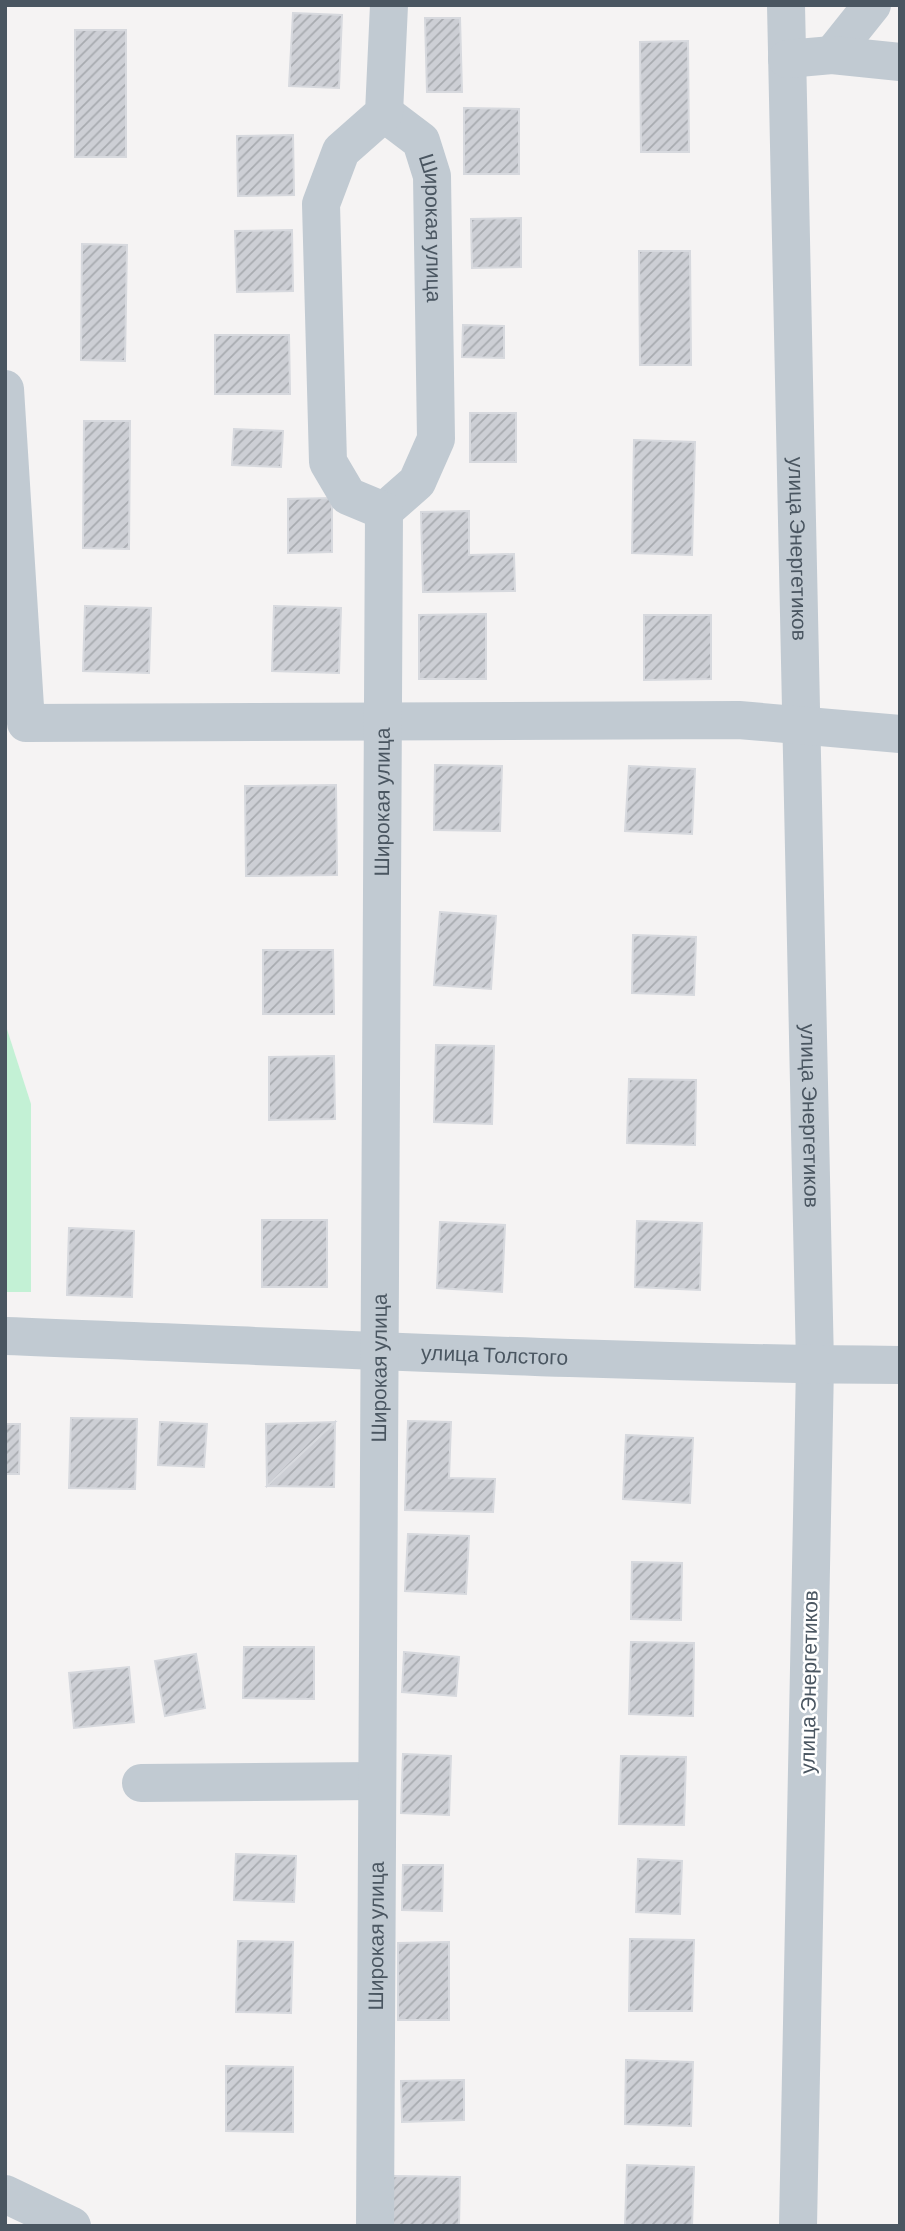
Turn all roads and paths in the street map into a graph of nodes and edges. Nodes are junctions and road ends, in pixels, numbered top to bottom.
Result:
1 (388, 5) edge
2 (786, 5) edge
3 (872, 5) edge
4 (832, 55) junction
5 (787, 59) junction
6 (900, 62) edge
7 (384, 113) junction
8 (5, 389) edge
9 (384, 511) junction
10 (383, 722) junction
11 (800, 724) junction
12 (900, 734) edge
13 (5, 1335) edge
14 (379, 1350) junction
15 (816, 1365) junction
16 (900, 1365) edge
17 (377, 1781) junction
18 (141, 1783) dead end
19 (5, 2194) edge
20 (64, 2224) edge
21 (375, 2226) edge
22 (798, 2226) edge

1 - 7 street
2 - 5 street, улица Энергетиков
3 - 4 street
4 - 5 street
4 - 6 street
5 - 11 street, улица Энергетиков
7 - 9 street, Широкая улица
7 - 9 street
8 - 10 street
9 - 10 street, Широкая улица
10 - 11 street
10 - 14 street, Широкая улица
11 - 12 street
11 - 15 street, улица Энергетиков
13 - 14 street, улица Толстого
14 - 15 street, улица Толстого
14 - 17 street, Широкая улица
15 - 16 street, улица Толстого
15 - 22 street, улица Энергетиков
17 - 18 street
17 - 21 street, Широкая улица
19 - 20 street

